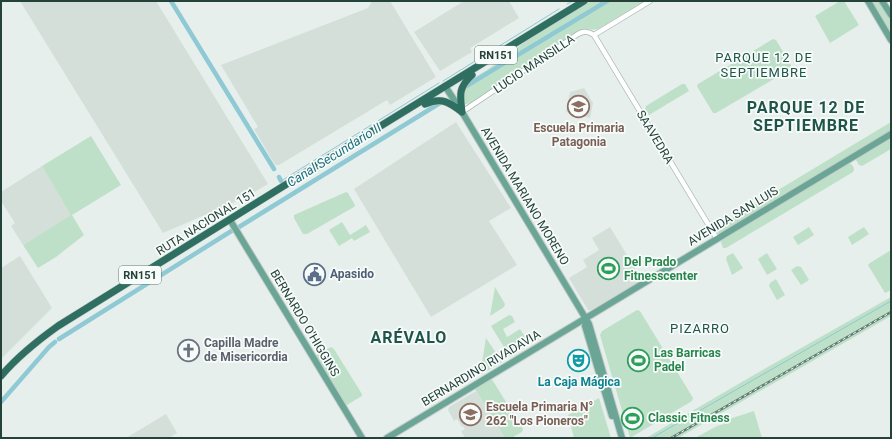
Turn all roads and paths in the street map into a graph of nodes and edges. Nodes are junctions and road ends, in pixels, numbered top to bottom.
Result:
1 (584, 1) edge
2 (650, 1) edge
3 (868, 1) edge
4 (882, 1) edge
5 (891, 15) edge
6 (547, 24) junction
7 (594, 35) junction
8 (891, 40) edge
9 (472, 76) junction
10 (447, 88) junction
11 (425, 104) junction
12 (462, 112) junction
13 (891, 134) edge
14 (348, 146) junction
15 (230, 220) junction
16 (716, 238) junction
17 (586, 318) junction
18 (1, 376) edge
19 (362, 438) edge
20 (387, 438) edge
21 (618, 438) edge
22 (622, 438) edge

1 - 6 highway, RUTA NACIONAL 151 / RN151
2 - 7 street, LUCIO MANSILLA
3 - 8 main road
4 - 5 main road
6 - 9 highway, RUTA NACIONAL 151 / RN151
6 - 10 highway, RUTA NACIONAL 151 / RN151
7 - 12 street, LUCIO MANSILLA
7 - 16 street, SAAVEDRA
9 - 10 highway, RUTA NACIONAL 151 / RN151
9 - 12 highway
10 - 11 highway, RUTA NACIONAL 151 / RN151
10 - 12 main road, AVENIDA MARIANO MORENO
10 - 14 highway, RUTA NACIONAL 151 / RN151
11 - 12 highway
11 - 14 highway, RUTA NACIONAL 151 / RN151
12 - 17 main road, AVENIDA MARIANO MORENO
13 - 16 main road, AVENIDA SAN LUIS
14 - 15 highway, RUTA NACIONAL 151 / RN151
15 - 18 highway, RUTA NACIONAL 151 / RN151
15 - 19 main road, BERNARDO O'HIGGINS
16 - 17 main road, AVENIDA SAN LUIS
17 - 20 main road, BERNARDINO RIVADAVIA
17 - 21 main road, AVENIDA MARIANO MORENO
17 - 22 main road, AVENIDA MARIANO MORENO

